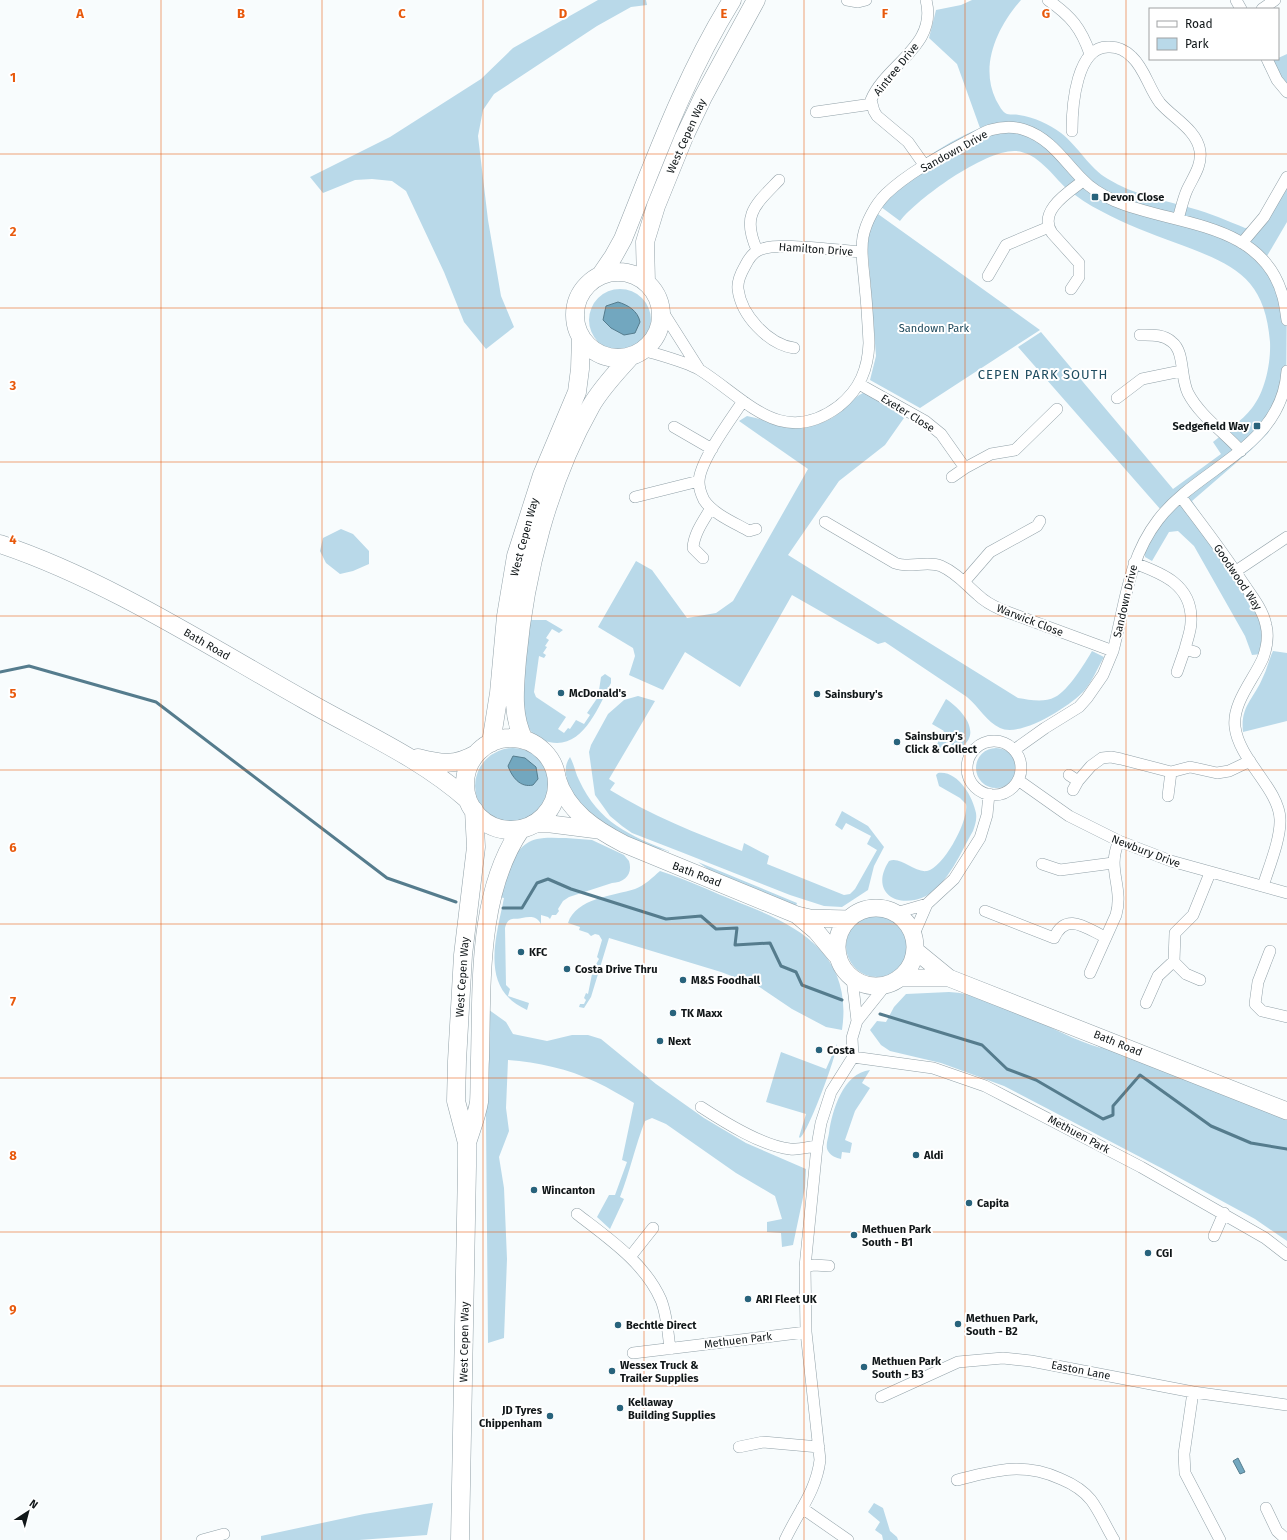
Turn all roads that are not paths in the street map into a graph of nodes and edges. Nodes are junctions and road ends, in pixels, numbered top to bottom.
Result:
1 (732, 0) edge
2 (756, 0) edge
3 (847, 0) edge
4 (866, 0) edge
5 (926, 0) edge
6 (1048, 0) edge
7 (1275, 0) edge
8 (1263, 8) edge
9 (1090, 54) junction
10 (1267, 60) edge
11 (1287, 92) edge
12 (872, 104) junction
13 (816, 112) dead end
14 (1072, 131) dead end
15 (925, 166) junction
16 (1287, 177) edge
17 (779, 180) dead end
18 (1083, 181) junction
19 (1178, 219) junction
20 (1049, 227) junction
21 (1242, 243) junction
22 (757, 250) junction
23 (862, 252) junction
24 (600, 276) junction
25 (988, 276) dead end
26 (646, 282) junction
27 (1071, 289) dead end
28 (1285, 296) edge
29 (661, 309) junction
30 (1287, 320) edge
31 (1140, 335) dead end
32 (581, 337) junction
33 (794, 348) dead end
34 (637, 353) junction
35 (699, 369) junction
36 (1181, 371) junction
37 (1287, 371) edge
38 (859, 384) junction
39 (1117, 398) dead end
40 (743, 401) junction
41 (1057, 409) dead end
42 (674, 427) dead end
43 (712, 449) junction
44 (1241, 451) junction
45 (965, 468) junction
46 (952, 477) dead end
47 (699, 481) junction
48 (635, 497) dead end
49 (1181, 497) junction
50 (711, 508) junction
51 (1040, 521) dead end
52 (825, 522) dead end
53 (752, 533) dead end
54 (1287, 537) edge
55 (0, 544) edge
56 (703, 558) dead end
57 (1134, 564) junction
58 (1236, 572) junction
59 (964, 582) junction
60 (1184, 649) junction
61 (1113, 651) junction
62 (1196, 652) dead end
63 (1177, 672) dead end
64 (524, 740) junction
65 (491, 743) junction
66 (1014, 750) junction
67 (476, 754) junction
68 (408, 755) junction
69 (1250, 761) junction
70 (1171, 772) junction
71 (557, 778) junction
72 (1018, 780) junction
73 (1073, 782) dead end
74 (989, 794) junction
75 (1168, 796) dead end
76 (471, 805) junction
77 (1283, 806) edge
78 (527, 826) junction
79 (598, 830) junction
80 (1119, 841) junction
81 (1113, 863) junction
82 (1042, 864) dead end
83 (1210, 872) junction
84 (1263, 886) junction
85 (1287, 893) edge
86 (927, 904) junction
87 (985, 911) dead end
88 (896, 913) junction
89 (797, 915) junction
90 (848, 918) junction
91 (1105, 937) junction
92 (915, 942) junction
93 (1270, 951) dead end
94 (836, 955) junction
95 (1174, 962) junction
96 (1090, 973) dead end
97 (852, 978) junction
98 (949, 978) junction
99 (1200, 980) dead end
100 (892, 982) junction
101 (1146, 1003) dead end
102 (1287, 1017) edge
103 (857, 1021) junction
104 (853, 1057) junction
105 (701, 1108) dead end
106 (1287, 1111) edge
107 (467, 1143) junction
108 (817, 1146) junction
109 (1224, 1213) junction
110 (577, 1214) dead end
111 (653, 1228) dead end
112 (1214, 1236) dead end
113 (1287, 1255) edge
114 (630, 1257) junction
115 (829, 1266) dead end
116 (805, 1267) junction
117 (806, 1332) junction
118 (670, 1349) junction
119 (633, 1353) dead end
120 (1193, 1392) junction
121 (881, 1397) dead end
122 (1287, 1405) edge
123 (739, 1447) dead end
124 (819, 1447) junction
125 (957, 1480) dead end
126 (802, 1508) junction
127 (1266, 1508) dead end
128 (224, 1534) dead end
129 (202, 1540) edge
130 (460, 1540) edge
131 (785, 1540) edge
132 (848, 1540) edge
133 (1114, 1540) edge
134 (1220, 1540) edge
135 (1287, 1540) edge

1 - 24 highway, West Cepen Way
2 - 26 highway, West Cepen Way
3 - 4 street
5 - 12 street, Aintree Drive
6 - 9 street
7 - 8 street
9 - 14 street
9 - 19 street
10 - 11 street
12 - 13 street
12 - 15 street, Aintree Drive
15 - 18 street, Sandown Drive
15 - 23 street, Sandown Drive
16 - 21 street
17 - 22 street
18 - 19 street, Sandown Drive
18 - 20 street
19 - 21 street, Sandown Drive
20 - 25 street
20 - 27 street
21 - 28 street, Sandown Drive
22 - 23 street, Hamilton Drive
22 - 33 street
23 - 38 street, Sandown Drive
24 - 26 highway
24 - 32 highway
26 - 29 highway
28 - 30 street, Sandown Drive
29 - 34 highway
29 - 35 street, Sandown Drive
31 - 36 street
32 - 34 highway
32 - 65 highway, West Cepen Way
34 - 35 street, Sandown Drive
34 - 64 highway, West Cepen Way
35 - 40 street, Sandown Drive
36 - 39 street
36 - 44 street
37 - 44 street, Sandown Drive
38 - 40 street, Sandown Drive
38 - 45 street, Exeter Close
40 - 43 street
41 - 45 street
42 - 43 street
43 - 47 street
44 - 49 street, Sandown Drive
45 - 46 street
47 - 48 street
47 - 50 street
49 - 57 street, Sandown Drive
49 - 58 street, Goodwood Way
50 - 53 street
50 - 56 street
51 - 59 street
52 - 59 street, Warwick Close
54 - 58 street
55 - 68 highway, Bath Road
57 - 60 street
57 - 61 street, Sandown Drive
58 - 69 street, Goodwood Way
59 - 61 street, Warwick Close
60 - 62 street
60 - 63 street
61 - 66 street, Sandown Drive
64 - 65 highway
64 - 71 highway
65 - 67 highway
66 - 72 street
66 - 74 street
67 - 68 highway, Bath Road
67 - 76 highway
68 - 76 highway, Bath Road
69 - 70 street
69 - 77 street, Goodwood Way
70 - 73 street
70 - 75 street
71 - 78 highway
71 - 79 main road, Bath Road
72 - 74 street
72 - 80 street, Newbury Drive
74 - 86 street
76 - 78 highway
76 - 107 highway, West Cepen Way
77 - 84 street, Goodwood Way
78 - 79 main road, Bath Road
78 - 107 highway, West Cepen Way
79 - 89 main road, Bath Road
80 - 81 street
80 - 83 street, Newbury Drive
81 - 82 street
81 - 91 street
83 - 84 street, Newbury Drive
83 - 95 street
84 - 85 street, Newbury Drive
86 - 88 street
86 - 92 street
87 - 91 street
88 - 90 main road
88 - 92 main road
89 - 90 main road, Bath Road
89 - 94 main road, Bath Road
90 - 94 main road
91 - 96 street
92 - 98 main road, Bath Road
92 - 100 main road
93 - 102 street
94 - 97 main road
95 - 99 street
95 - 101 street
97 - 100 main road
97 - 103 street
98 - 100 main road, Bath Road
98 - 106 main road, Bath Road
100 - 103 street
103 - 104 street
104 - 108 street
104 - 109 street, Methuen Park
105 - 108 street
107 - 130 highway, West Cepen Way
108 - 116 street
109 - 112 street
109 - 113 street, Methuen Park
110 - 114 street
111 - 114 street
114 - 118 street
115 - 116 street
116 - 117 street
117 - 118 street, Methuen Park
117 - 124 street
118 - 119 street, Methuen Park
120 - 121 street, Easton Lane
120 - 122 street, Easton Lane
120 - 134 street
123 - 124 street
124 - 126 street
125 - 133 street
126 - 131 street
126 - 132 street
127 - 135 street
128 - 129 street

